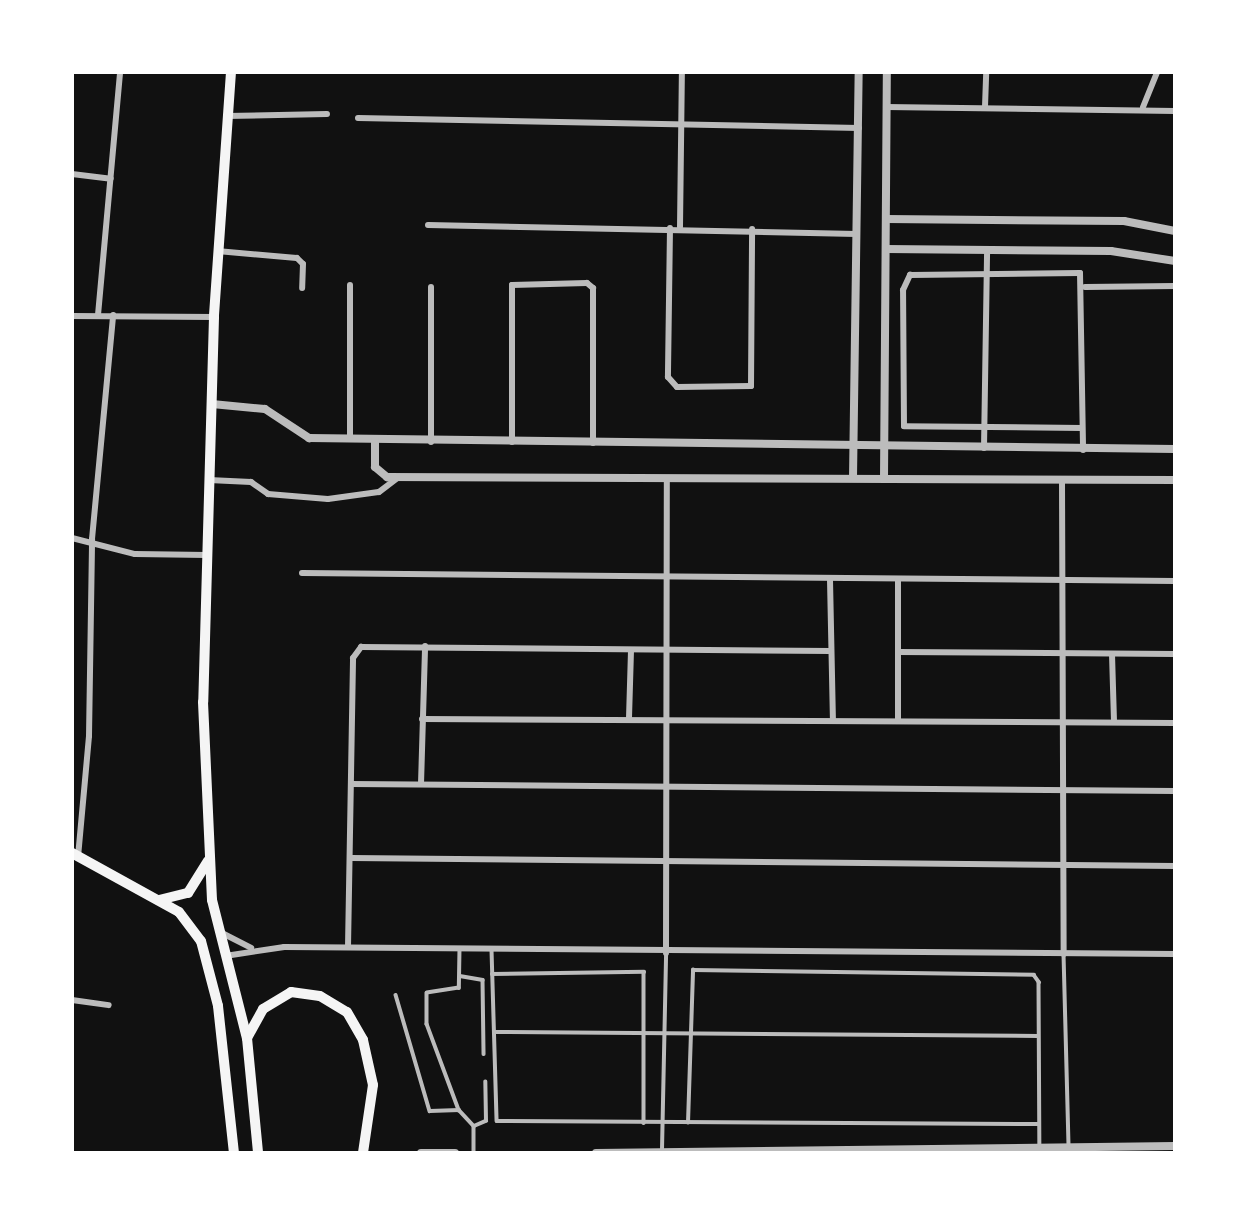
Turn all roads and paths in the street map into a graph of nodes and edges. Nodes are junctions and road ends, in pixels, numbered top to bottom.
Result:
1 (120, 72) edge
2 (231, 72) edge
3 (682, 72) edge
4 (859, 72) edge
5 (887, 72) edge
6 (986, 72) edge
7 (1157, 72) edge
8 (887, 107) junction
9 (985, 107) junction
10 (1143, 107) junction
11 (1175, 111) edge
12 (327, 114) dead end
13 (226, 116) junction
14 (358, 118) dead end
15 (680, 124) junction
16 (859, 128) junction
17 (72, 174) edge
18 (111, 179) junction
19 (886, 219) junction
20 (428, 225) dead end
21 (680, 227) junction
22 (670, 228) junction
23 (752, 229) junction
24 (1175, 231) edge
25 (857, 234) junction
26 (987, 248) junction
27 (886, 249) junction
28 (217, 251) junction
29 (1175, 261) edge
30 (987, 272) junction
31 (350, 285) dead end
32 (1175, 286) edge
33 (431, 287) dead end
34 (1085, 287) junction
35 (302, 288) dead end
36 (98, 315) junction
37 (114, 315) junction
38 (72, 316) edge
39 (214, 317) junction
40 (212, 404) junction
41 (1082, 428) junction
42 (985, 430) junction
43 (350, 439) junction
44 (375, 440) junction
45 (431, 442) junction
46 (512, 442) junction
47 (593, 443) junction
48 (853, 445) junction
49 (884, 446) junction
50 (1175, 449) edge
51 (984, 450) junction
52 (1083, 450) junction
53 (399, 477) junction
54 (853, 478) junction
55 (884, 479) junction
56 (209, 480) junction
57 (667, 480) junction
58 (1062, 480) junction
59 (1175, 481) edge
60 (72, 538) edge
61 (92, 539) junction
62 (207, 555) junction
63 (302, 573) dead end
64 (668, 579) junction
65 (898, 579) junction
66 (830, 580) junction
67 (1061, 581) junction
68 (1175, 581) edge
69 (425, 646) junction
70 (631, 650) junction
71 (669, 651) junction
72 (831, 651) junction
73 (898, 652) junction
74 (1060, 654) junction
75 (1112, 654) junction
76 (1175, 654) edge
77 (667, 718) junction
78 (422, 719) junction
79 (629, 719) junction
80 (833, 719) junction
81 (898, 721) junction
82 (1061, 722) junction
83 (1114, 722) junction
84 (1175, 723) edge
85 (351, 784) junction
86 (421, 784) junction
87 (666, 788) junction
88 (1061, 791) junction
89 (1175, 791) edge
90 (210, 843) junction
91 (75, 855) edge
92 (351, 858) junction
93 (667, 861) junction
94 (1062, 866) junction
95 (1175, 866) edge
96 (159, 900) junction
97 (218, 931) junction
98 (348, 947) junction
99 (251, 948) junction
100 (460, 949) junction
101 (492, 950) junction
102 (666, 953) junction
103 (1064, 954) junction
104 (1175, 954) edge
105 (225, 956) junction
106 (492, 974) junction
107 (460, 976) junction
108 (396, 995) dead end
109 (72, 1000) edge
110 (109, 1005) dead end
111 (646, 1030) junction
112 (663, 1030) junction
113 (689, 1031) junction
114 (494, 1032) junction
115 (1038, 1036) junction
116 (247, 1038) junction
117 (484, 1054) dead end
118 (485, 1082) dead end
119 (459, 1111) junction
120 (644, 1123) junction
121 (662, 1123) junction
122 (688, 1123) junction
123 (1039, 1124) junction
124 (474, 1126) junction
125 (1175, 1146) edge
126 (1070, 1147) junction
127 (1040, 1148) junction
128 (662, 1150) junction
129 (234, 1153) edge
130 (258, 1153) edge
131 (363, 1153) edge
132 (421, 1153) edge
133 (455, 1153) edge
134 (474, 1153) edge
135 (596, 1153) edge

1 - 18 street
2 - 13 main road
3 - 15 street
4 - 16 street
5 - 8 street
6 - 9 street
7 - 10 street
8 - 9 street
8 - 19 street
9 - 10 street
10 - 11 street
12 - 13 street
13 - 28 main road
14 - 15 street
15 - 16 street
15 - 21 street
16 - 25 street
17 - 18 street
18 - 36 street
19 - 24 street
19 - 27 street
20 - 22 street
21 - 22 street
21 - 23 street
22 - 23 street
23 - 25 street
25 - 48 street
26 - 27 street
26 - 29 street
26 - 30 street
27 - 49 street
28 - 35 street
28 - 39 main road
30 - 34 street
30 - 42 street
30 - 42 street
31 - 43 street
32 - 34 street
33 - 45 street
34 - 41 street
36 - 37 street
36 - 38 street
37 - 39 street
37 - 61 street
39 - 40 main road
40 - 43 street
40 - 56 main road
41 - 42 street
41 - 52 street
42 - 51 street
43 - 44 street
44 - 45 street
44 - 53 street
45 - 46 street
46 - 47 street
46 - 47 street
47 - 48 street
48 - 49 street
48 - 54 street
49 - 51 street
49 - 55 street
50 - 52 street
51 - 52 street
53 - 56 street
53 - 57 street
54 - 55 street
54 - 57 street
55 - 58 street
56 - 62 main road
57 - 64 street
58 - 59 street
58 - 67 street
60 - 61 street
61 - 62 street
61 - 91 street
62 - 90 main road
63 - 64 street
64 - 66 street
64 - 71 street
65 - 66 street
65 - 67 street
65 - 73 street
66 - 72 street
67 - 68 street
67 - 74 street
69 - 70 street
69 - 78 street
69 - 85 street
70 - 71 street
70 - 79 street
71 - 72 street
71 - 77 street
72 - 80 street
73 - 74 street
73 - 81 street
74 - 75 street
74 - 82 street
75 - 76 street
75 - 83 street
77 - 79 street
77 - 80 street
77 - 87 street
78 - 79 street
78 - 86 street
80 - 81 street
81 - 82 street
82 - 83 street
82 - 88 street
83 - 84 street
85 - 86 street
85 - 92 street
86 - 87 street
87 - 88 street
87 - 93 street
88 - 89 street
88 - 94 street
90 - 96 main road
90 - 97 main road
91 - 96 main road
92 - 93 street
92 - 98 street
93 - 94 street
93 - 102 street
94 - 95 street
94 - 103 street
96 - 129 main road
97 - 99 street
97 - 105 main road
98 - 99 street
98 - 100 street
99 - 105 street
100 - 101 street
100 - 107 lane
101 - 102 street
101 - 106 lane
102 - 103 street
102 - 112 lane
103 - 104 street
103 - 126 lane
105 - 116 main road
106 - 111 lane
106 - 114 lane
107 - 117 lane
107 - 119 lane
108 - 119 lane
109 - 110 street
111 - 112 lane
111 - 114 lane
111 - 120 lane
112 - 113 lane
112 - 121 lane
113 - 115 lane
113 - 115 lane
113 - 122 lane
114 - 120 lane
115 - 123 lane
116 - 130 main road
116 - 131 main road
118 - 124 lane
119 - 124 lane
120 - 121 lane
121 - 122 lane
121 - 128 lane
122 - 123 lane
123 - 127 lane
124 - 134 lane
125 - 126 street
126 - 127 street
127 - 128 street
128 - 135 street
132 - 133 street

